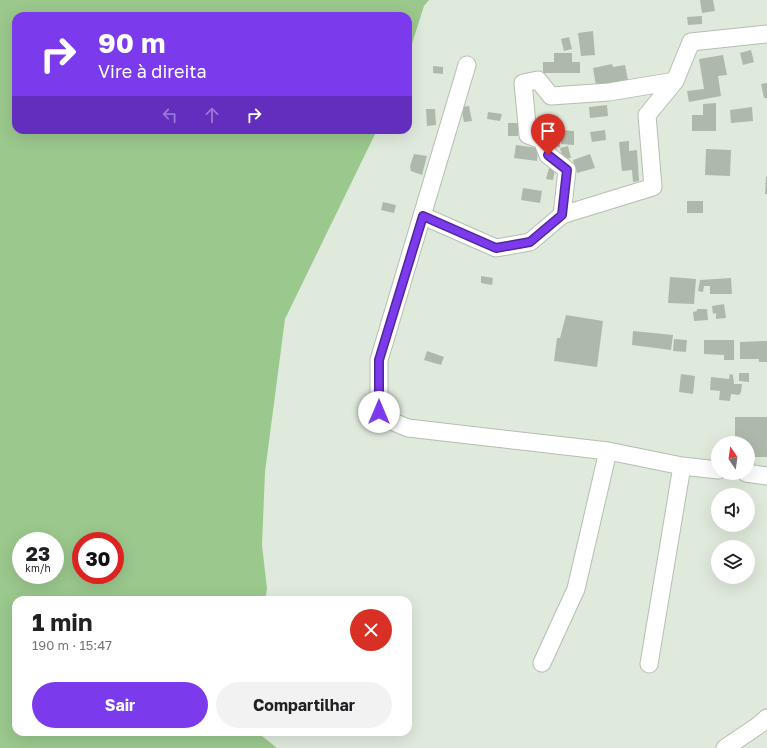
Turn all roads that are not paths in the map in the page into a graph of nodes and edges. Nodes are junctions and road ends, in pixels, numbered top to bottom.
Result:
1 (767, 34) edge
2 (467, 65) dead end
3 (676, 81) junction
4 (562, 215) junction
5 (423, 216) junction
6 (608, 451) junction
7 (682, 466) junction
8 (711, 469) edge
9 (755, 474) edge
10 (767, 476) edge
11 (542, 663) dead end
12 (649, 664) dead end
13 (767, 718) edge
14 (725, 748) edge

1 - 3 street
2 - 5 street
3 - 4 street
3 - 4 street
4 - 5 street
5 - 6 street
6 - 7 street
6 - 11 street
7 - 8 street
7 - 12 street
9 - 10 street
13 - 14 street

